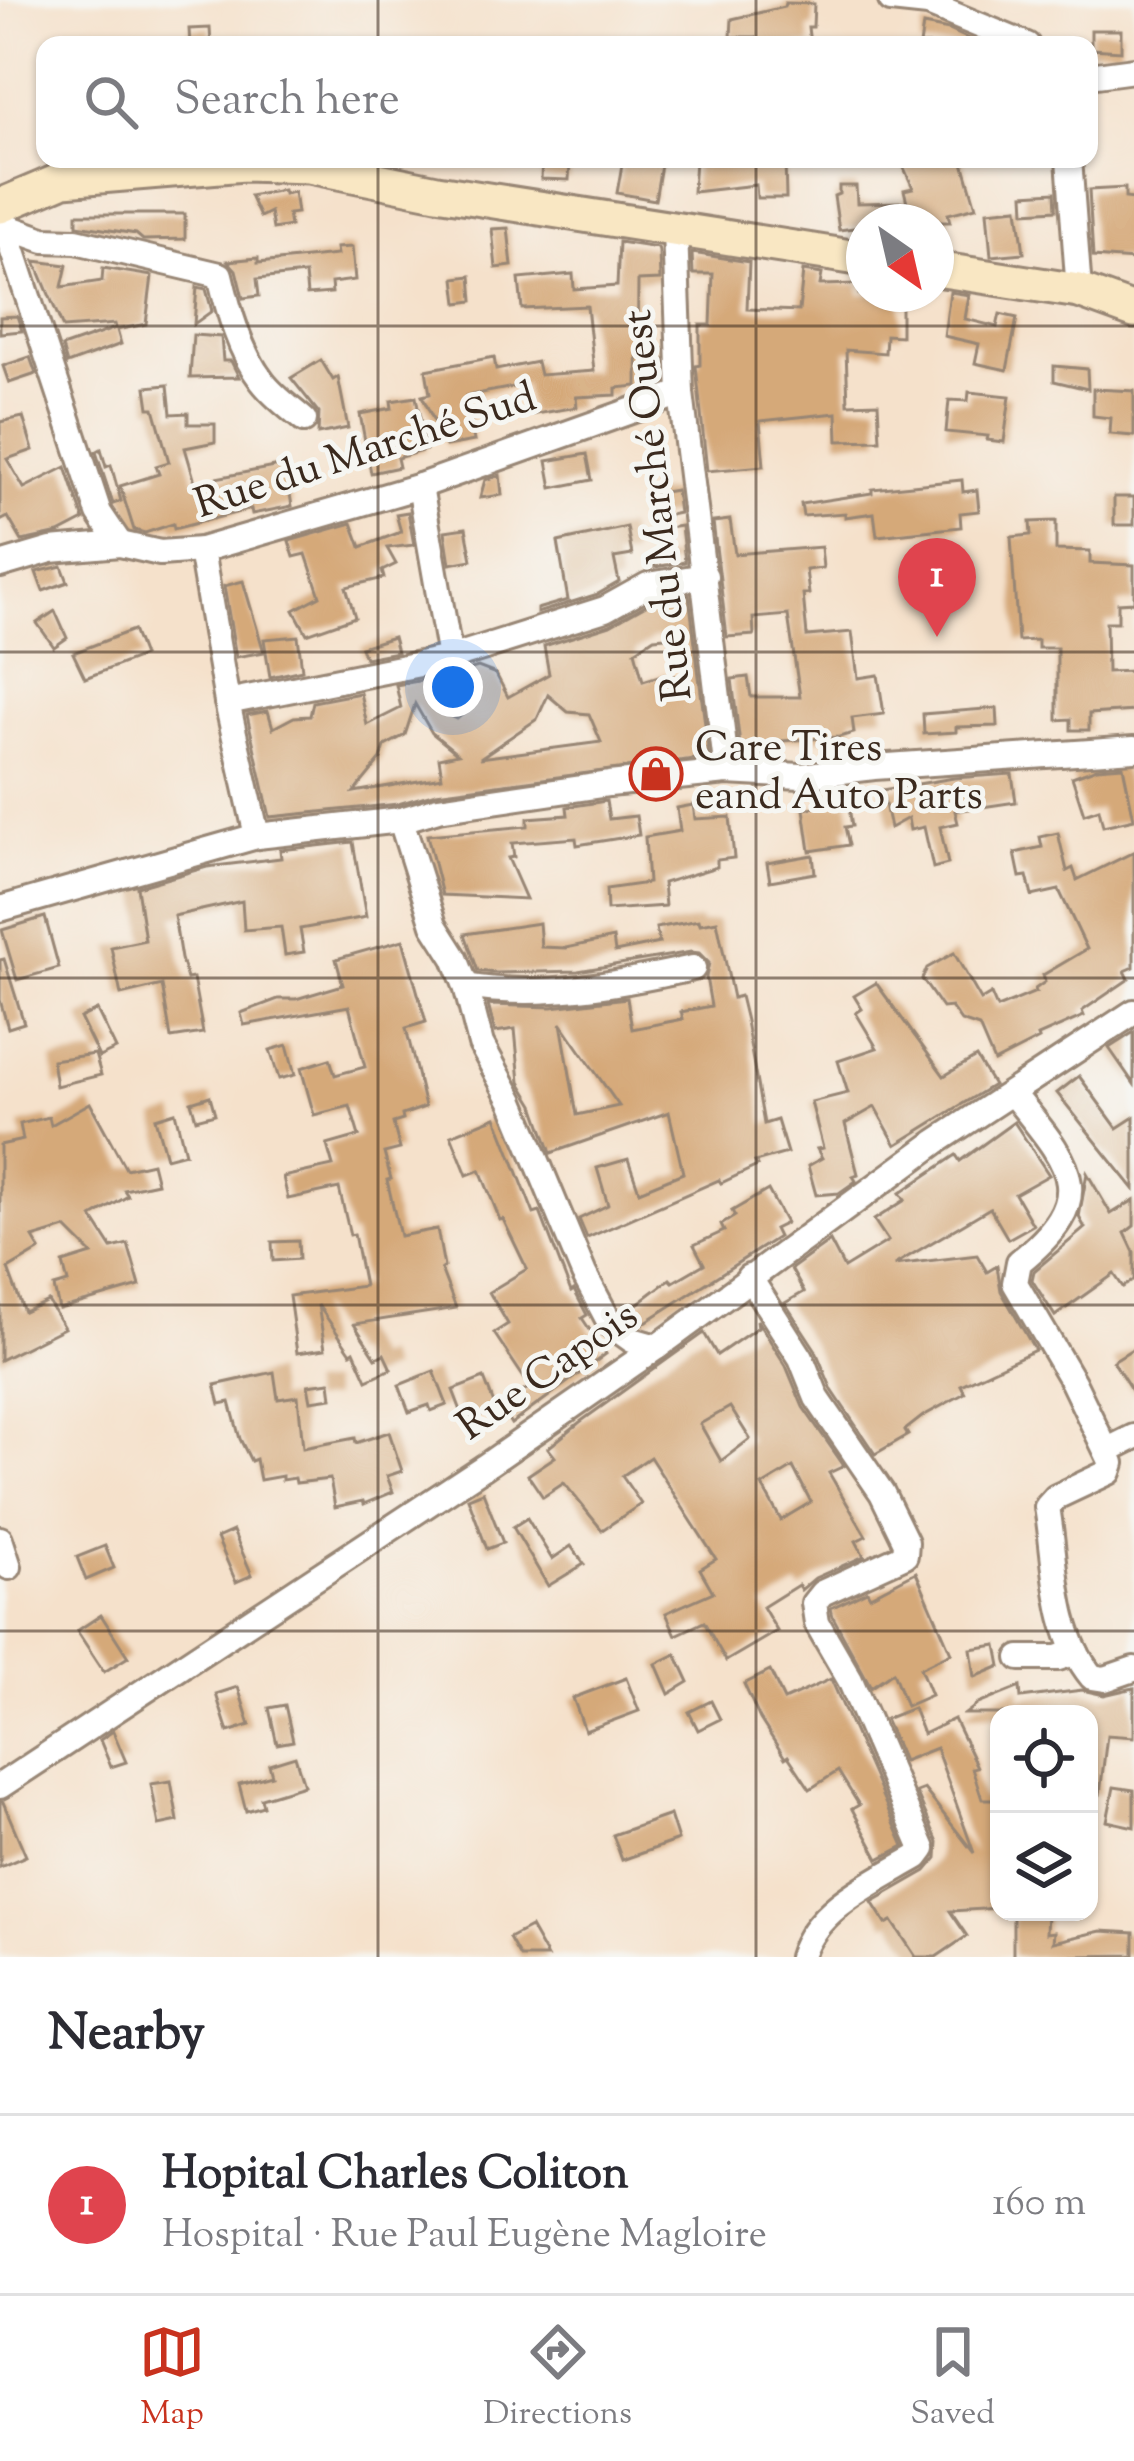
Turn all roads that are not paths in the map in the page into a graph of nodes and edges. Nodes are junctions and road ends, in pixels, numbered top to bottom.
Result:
1 (891, 0) edge
2 (1005, 36) edge
3 (1134, 70) edge
4 (1098, 75) edge
5 (196, 168) edge
6 (319, 168) edge
7 (1070, 168) edge
8 (2, 214) edge
9 (675, 230) junction
10 (846, 256) edge
11 (954, 272) edge
12 (1079, 291) junction
13 (1134, 311) edge
14 (681, 393) junction
15 (304, 420) dead end
16 (420, 486) junction
17 (120, 544) junction
18 (201, 550) junction
19 (0, 565) edge
20 (705, 575) junction
21 (450, 658) junction
22 (227, 702) junction
23 (454, 703) dead end
24 (1134, 749) edge
25 (727, 772) junction
26 (401, 820) junction
27 (257, 836) junction
28 (0, 909) edge
29 (694, 968) dead end
30 (466, 986) junction
31 (1134, 1012) edge
32 (1013, 1094) junction
33 (749, 1277) junction
34 (657, 1347) junction
35 (1134, 1437) edge
36 (1108, 1450) junction
37 (0, 1539) edge
38 (9, 1567) dead end
39 (1076, 1652) junction
40 (1020, 1658) dead end
41 (1134, 1669) edge
42 (0, 1786) edge
43 (801, 1957) edge

1 - 2 street
3 - 4 street
5 - 8 main road
6 - 9 main road
7 - 12 street
8 - 15 street
8 - 17 street
9 - 10 main road
9 - 14 street, Rue du Marché Ouest
11 - 12 main road
12 - 13 main road
14 - 16 street, Rue du Marché Sud
14 - 20 street, Rue du Marché Ouest
16 - 18 street, Rue du Marché Sud
16 - 21 street
17 - 18 street, Rue du Marché Sud
17 - 19 street, Rue du Marché Sud
18 - 22 street
20 - 21 street
20 - 25 street, Rue du Marché Ouest
21 - 22 street
21 - 23 street
22 - 27 street
24 - 25 street
25 - 26 street
26 - 27 street
26 - 30 street
27 - 28 street
29 - 30 street
30 - 34 street
31 - 32 street, Rue Capois
32 - 33 street, Rue Capois
32 - 36 street
33 - 34 street, Rue Capois
33 - 43 street
34 - 42 street, Rue Capois
35 - 36 street
36 - 39 street
37 - 38 street
39 - 40 street
39 - 41 street

